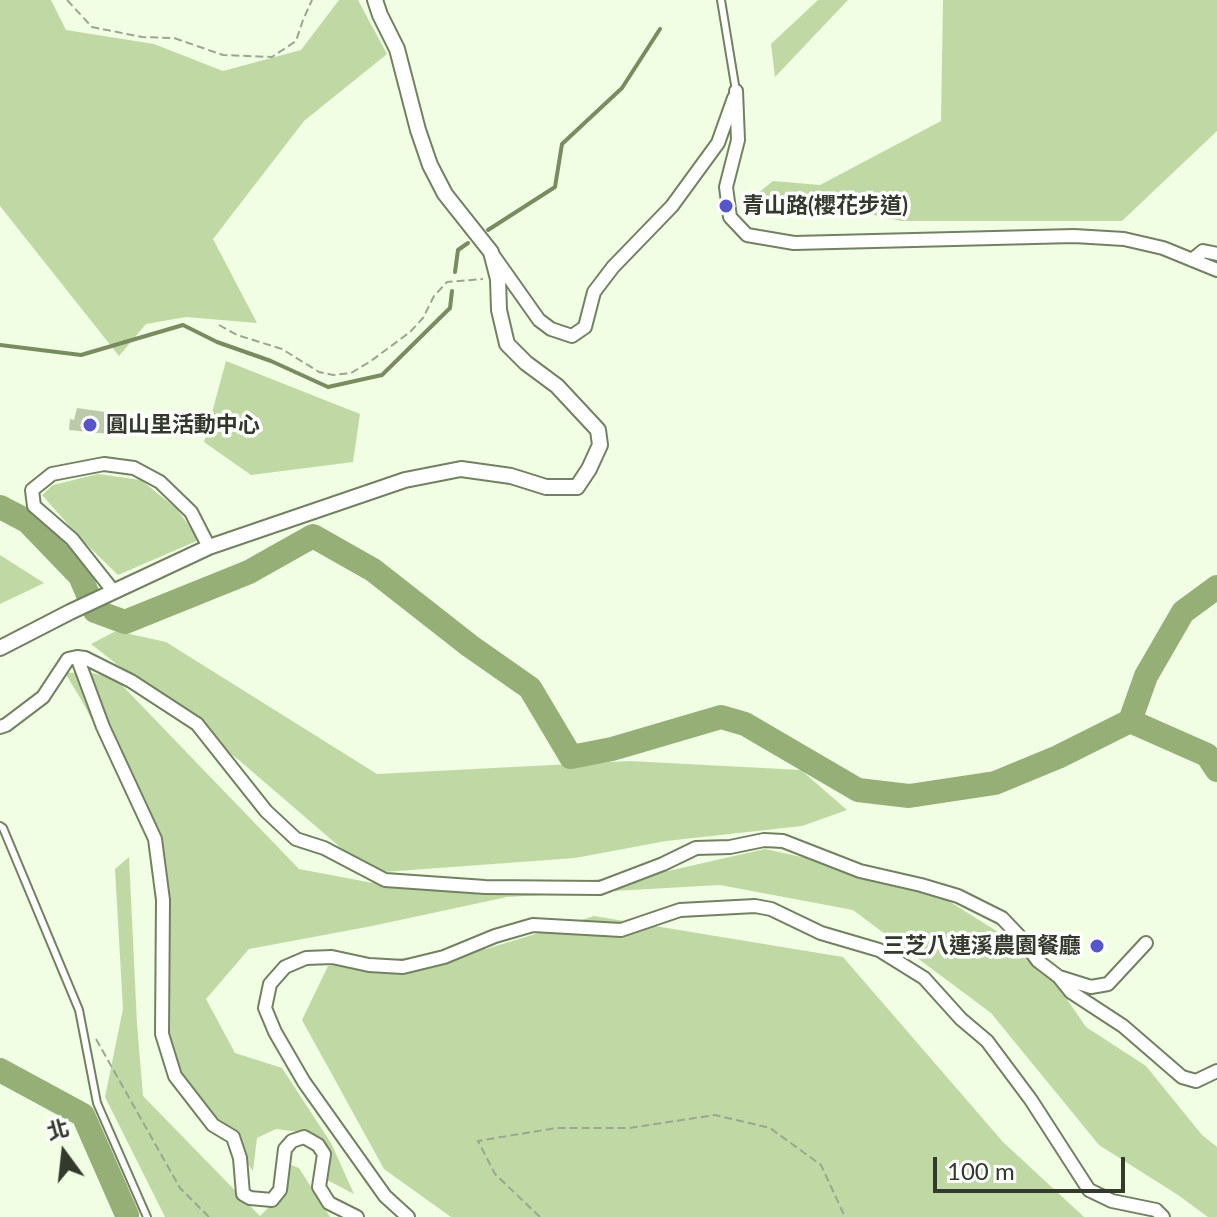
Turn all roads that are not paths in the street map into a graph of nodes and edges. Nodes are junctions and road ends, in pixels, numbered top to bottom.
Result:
1 (375, 0) edge
2 (721, 0) edge
3 (736, 91) junction
4 (491, 252) junction
5 (1217, 254) edge
6 (1192, 260) junction
7 (1217, 270) edge
8 (209, 547) junction
9 (110, 593) junction
10 (0, 648) edge
11 (77, 657) junction
12 (0, 727) edge
13 (0, 826) edge
14 (1146, 943) dead end
15 (1059, 977) junction
16 (1217, 1071) edge
17 (147, 1217) edge
18 (357, 1217) edge
19 (408, 1217) edge
20 (1163, 1217) edge

1 - 4 street
2 - 3 lane
3 - 4 street
3 - 6 street
4 - 8 street
5 - 6 street
6 - 7 street
8 - 9 street
8 - 9 street
9 - 10 street
11 - 12 street
11 - 15 street
11 - 18 street
13 - 17 lane
14 - 15 street
15 - 16 street
19 - 20 street

